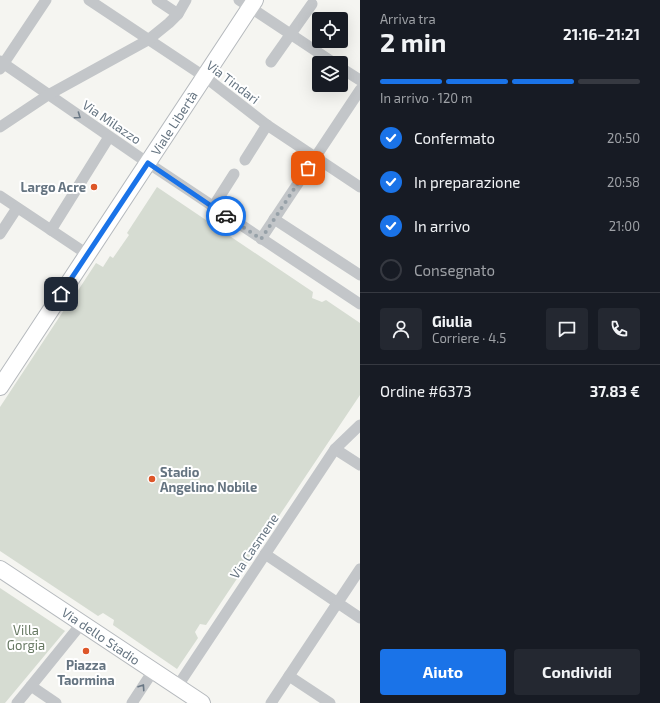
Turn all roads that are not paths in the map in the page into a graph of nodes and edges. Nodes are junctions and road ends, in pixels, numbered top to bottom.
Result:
1 (46, 0) edge
2 (89, 0) edge
3 (157, 0) edge
4 (186, 0) edge
5 (248, 3) edge
6 (312, 4) dead end
7 (178, 14) junction
8 (290, 34) junction
9 (148, 40) junction
10 (323, 56) edge
11 (271, 62) dead end
12 (1, 65) edge
13 (348, 72) edge
14 (205, 77) junction
15 (360, 80) edge
16 (360, 90) edge
17 (48, 95) junction
18 (266, 125) junction
19 (0, 127) edge
20 (109, 136) junction
21 (315, 158) junction
22 (244, 160) dead end
23 (148, 163) junction
24 (234, 174) dead end
25 (360, 187) edge
26 (0, 196) edge
27 (213, 207) junction
28 (17, 208) junction
29 (274, 219) junction
30 (51, 230) junction
31 (0, 234) edge
32 (261, 239) junction
33 (87, 254) junction
34 (360, 275) edge
35 (360, 304) edge
36 (0, 387) edge
37 (360, 425) edge
38 (335, 449) junction
39 (360, 465) edge
40 (265, 554) junction
41 (0, 569) edge
42 (360, 569) edge
43 (338, 603) junction
44 (360, 618) edge
45 (82, 623) junction
46 (153, 671) junction
47 (289, 676) junction
48 (31, 686) junction
49 (177, 687) junction
50 (20, 700) edge
51 (56, 703) edge
52 (132, 703) edge
53 (202, 703) edge
54 (271, 703) edge
55 (330, 703) edge

1 - 12 street
2 - 9 street, Via Tindari
3 - 7 street
4 - 7 street
5 - 8 street
5 - 14 street, Viale Libertà
6 - 8 street
7 - 9 street
8 - 10 street
8 - 11 street
9 - 14 street, Via Tindari
9 - 17 street
12 - 17 street, Via Milazzo
13 - 15 street
14 - 18 street, Via Tindari
14 - 23 street, Viale Libertà
16 - 21 street
17 - 19 street
17 -> 20 street, Via Milazzo
18 - 21 street, Via Tindari
18 - 22 street
20 - 23 street, Via Milazzo
20 - 30 street
21 - 25 street, Via Tindari
21 - 29 street
23 - 27 street, Via Milazzo
23 - 33 street, Viale Libertà
24 - 27 street
26 - 28 street
27 - 32 street, Via Milazzo
28 - 30 street
28 - 31 street
29 - 32 street
29 - 34 street
30 - 33 street
32 - 35 street, Via Milazzo
33 - 36 street, Viale Libertà
37 - 38 street, Via Casmene
38 - 39 street
38 - 40 street, Via Casmene
40 - 43 street
40 - 49 street, Via Casmene
41 - 45 street, Via dello Stadio
42 - 43 street
43 - 44 street
43 - 47 street
45 - 46 street, Via dello Stadio
45 - 48 street
46 - 49 street, Via dello Stadio
52 -> 46 street
47 - 54 street
47 - 55 street
48 - 50 street
48 - 51 street
49 - 53 street, Via dello Stadio

